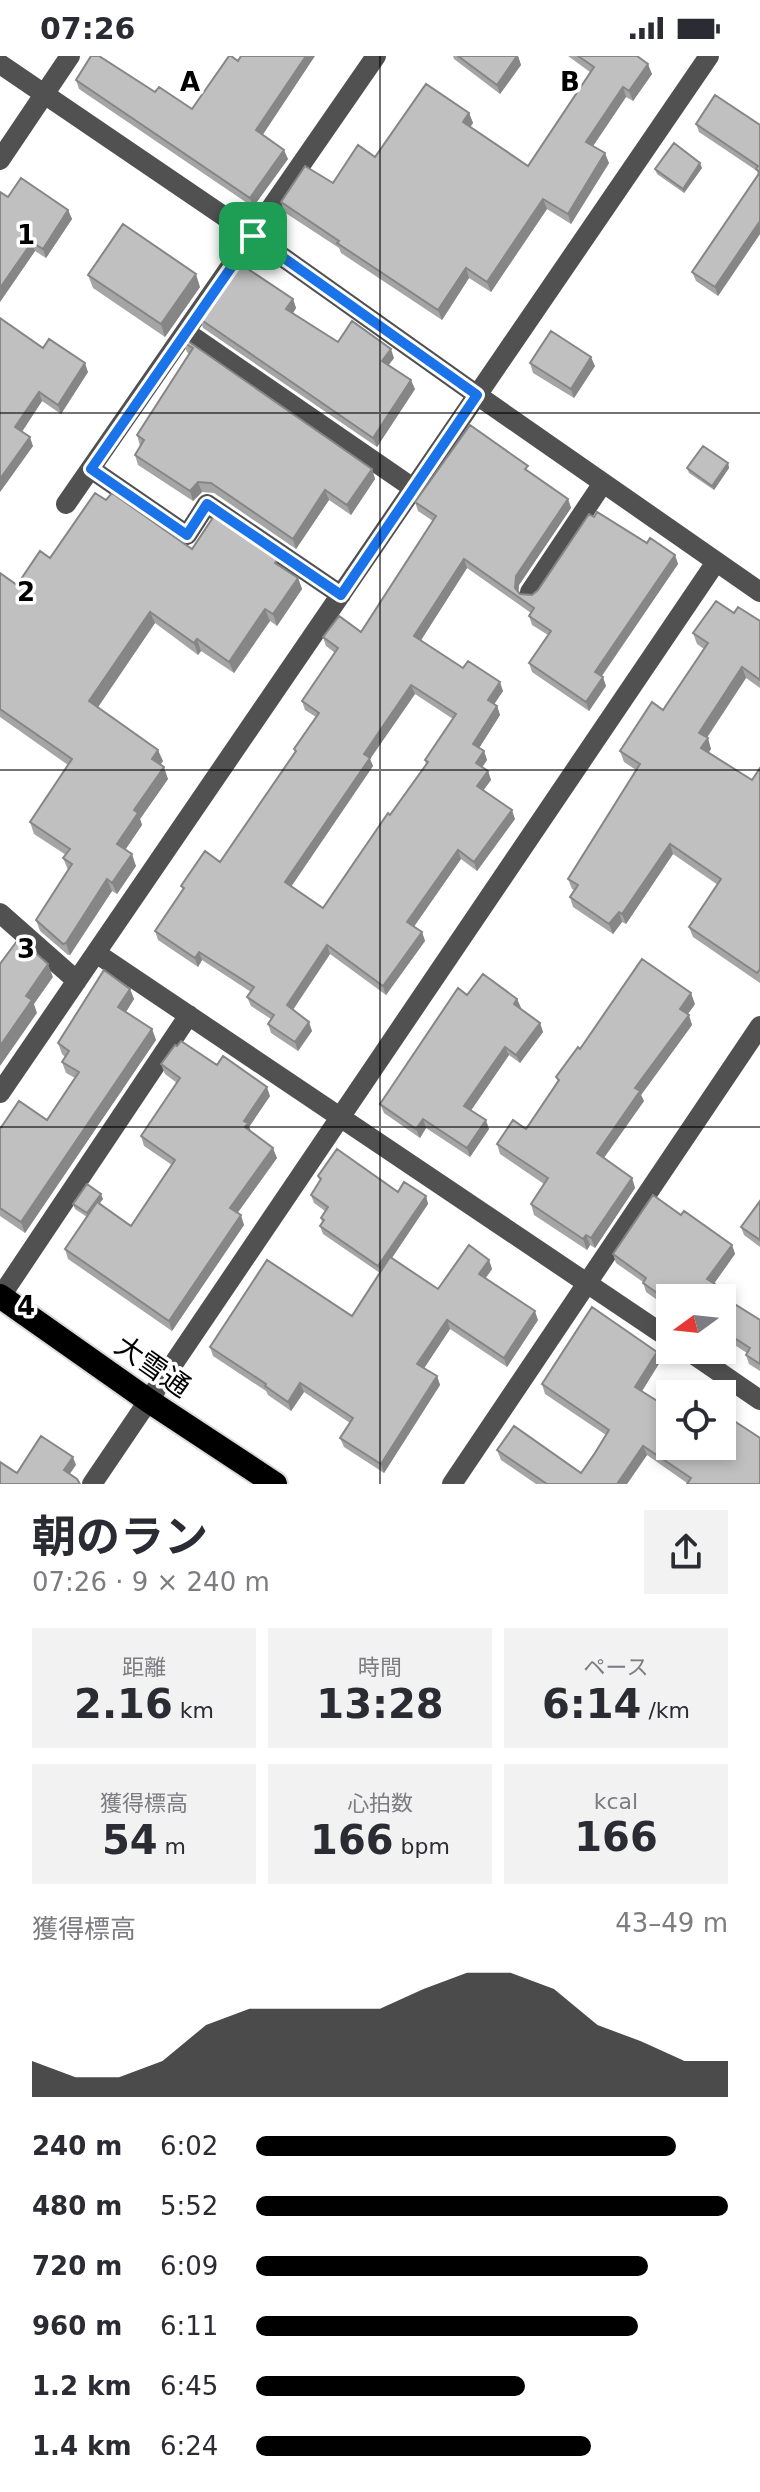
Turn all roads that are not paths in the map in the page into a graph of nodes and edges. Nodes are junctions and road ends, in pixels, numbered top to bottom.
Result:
1 (70, 56) edge
2 (376, 56) edge
3 (709, 56) edge
4 (0, 64) edge
5 (44, 94) junction
6 (0, 160) edge
7 (253, 236) junction
8 (186, 332) junction
9 (477, 395) junction
10 (91, 469) junction
11 (603, 483) junction
12 (413, 488) junction
13 (66, 504) dead end
14 (716, 562) junction
15 (530, 592) edge
16 (760, 592) edge
17 (341, 595) junction
18 (0, 913) edge
19 (96, 953) junction
20 (77, 981) junction
21 (189, 1015) junction
22 (760, 1026) edge
23 (0, 1093) edge
24 (340, 1116) junction
25 (586, 1282) junction
26 (0, 1296) edge
27 (656, 1330) edge
28 (707, 1364) edge
29 (760, 1400) edge
30 (149, 1401) junction
31 (92, 1484) edge
32 (275, 1484) edge
33 (452, 1484) edge

1 - 5 street
2 - 7 street
3 - 9 street
4 - 5 street
5 - 6 street
5 - 7 street
7 - 8 street
7 - 9 street
8 - 10 street
8 - 12 street
9 - 11 street
9 - 12 street
10 - 13 street
10 - 17 street
11 - 14 street
11 - 15 street
12 - 17 street
14 - 16 street
14 - 24 street
17 - 19 street
18 - 20 street
19 - 20 street
19 - 21 street
20 - 23 street
21 - 24 street
21 - 26 street
22 - 25 street
24 - 25 street
24 - 30 street
25 - 27 street
25 - 33 street
26 - 30 highway, 大雪通
28 - 29 street
30 - 31 street
30 - 32 highway, 大雪通

